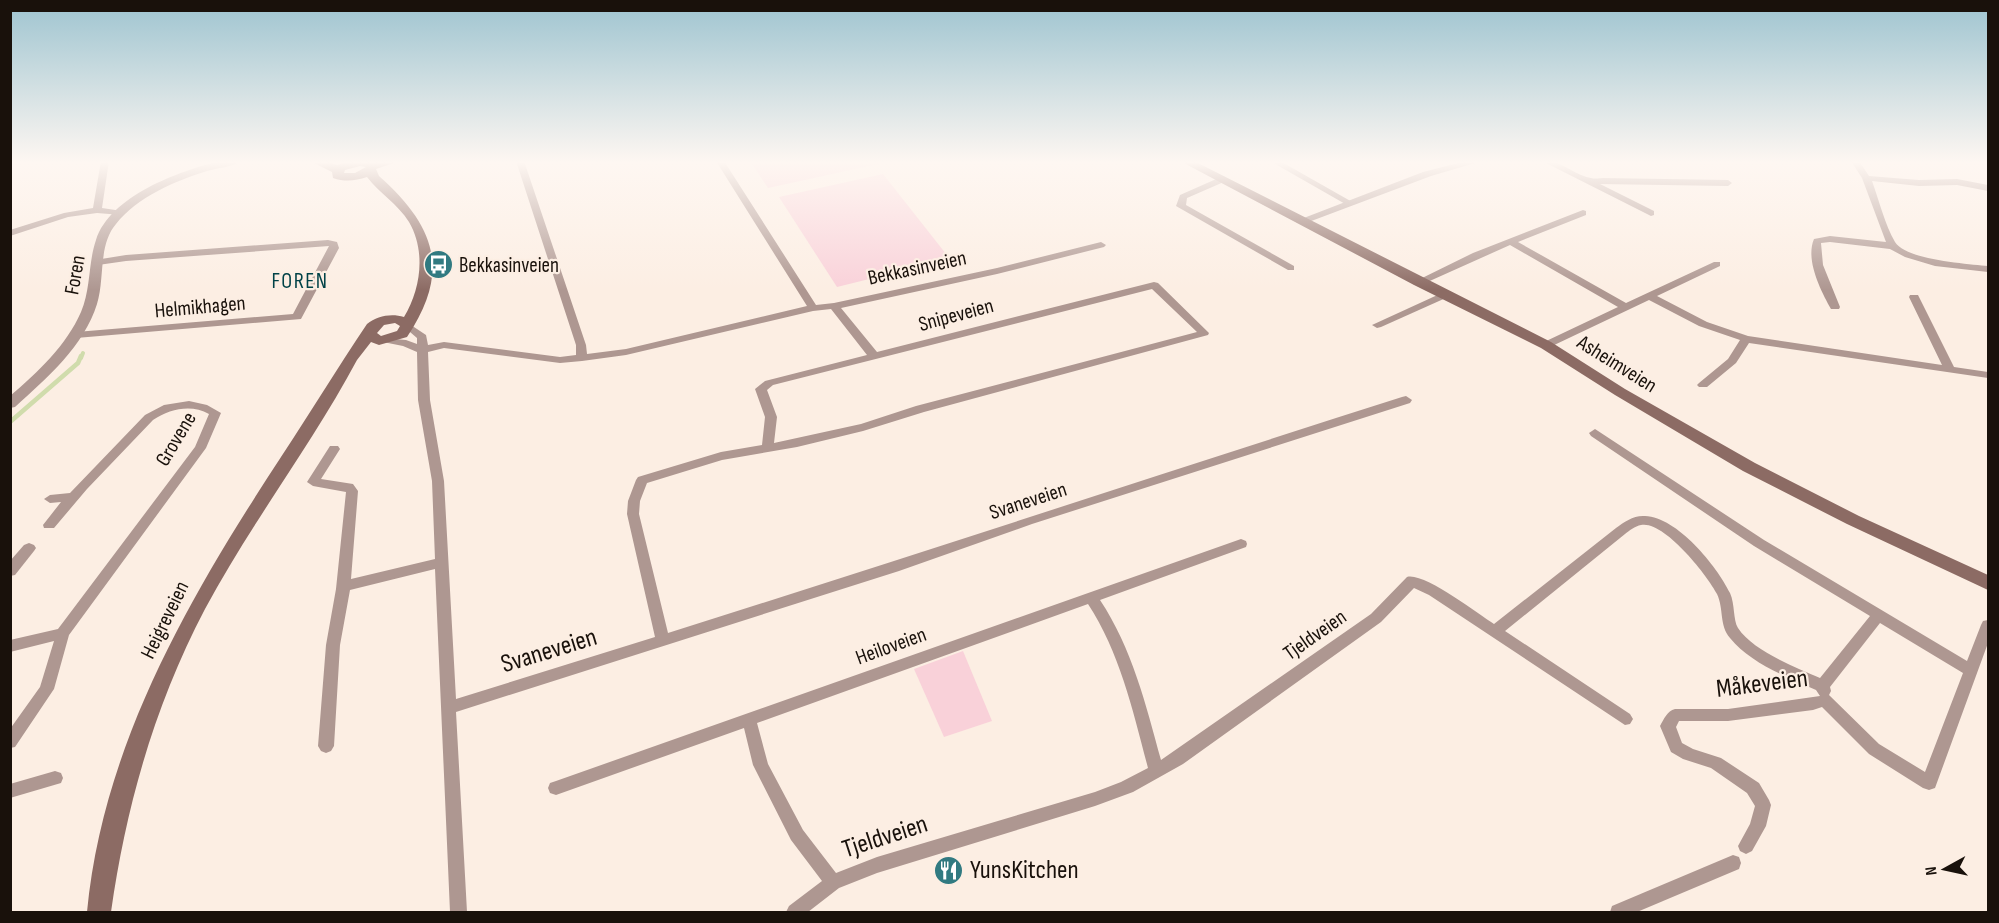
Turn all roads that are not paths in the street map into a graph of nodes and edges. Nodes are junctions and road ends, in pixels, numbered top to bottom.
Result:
1 (98, 204) edge
2 (134, 204) edge
3 (400, 204) edge
4 (534, 204) edge
5 (747, 204) edge
6 (1181, 204) edge
7 (1270, 204) edge
8 (1347, 204) edge
9 (1633, 204) edge
10 (1876, 204) edge
11 (97, 210) junction
12 (119, 213) junction
13 (1582, 213) dead end
14 (1651, 213) dead end
15 (1302, 221) junction
16 (10, 233) edge
17 (1512, 242) junction
18 (1101, 244) dead end
19 (1892, 246) junction
20 (98, 262) junction
21 (1718, 264) dead end
22 (1291, 268) dead end
23 (1989, 269) edge
24 (1419, 282) junction
25 (422, 289) junction
26 (1444, 295) junction
27 (1650, 297) junction
28 (1914, 297) dead end
29 (834, 306) junction
30 (1624, 307) junction
31 (1835, 307) dead end
32 (813, 308) junction
33 (386, 320) junction
34 (408, 324) junction
35 (1377, 325) dead end
36 (76, 335) junction
37 (369, 335) junction
38 (1746, 339) junction
39 (386, 340) junction
40 (1546, 345) junction
41 (421, 350) junction
42 (874, 356) junction
43 (582, 358) junction
44 (1950, 369) junction
45 (1989, 375) edge
46 (341, 377) junction
47 (1703, 385) dead end
48 (1406, 399) dead end
49 (10, 404) edge
50 (1596, 433) dead end
51 (768, 448) junction
52 (334, 449) dead end
53 (72, 497) junction
54 (50, 499) dead end
55 (49, 525) dead end
56 (1241, 544) dead end
57 (29, 548) dead end
58 (442, 562) junction
59 (10, 571) edge
60 (1989, 583) edge
61 (343, 586) junction
62 (1091, 597) junction
63 (1878, 616) junction
64 (1989, 626) edge
65 (1494, 632) junction
66 (63, 633) junction
67 (663, 640) junction
68 (10, 646) edge
69 (1970, 670) junction
70 (1824, 693) junction
71 (448, 708) junction
72 (749, 719) junction
73 (1625, 719) dead end
74 (10, 742) edge
75 (326, 746) dead end
76 (1156, 770) junction
77 (55, 778) dead end
78 (556, 788) dead end
79 (10, 791) edge
80 (1746, 846) dead end
81 (1733, 863) dead end
82 (833, 882) junction
83 (99, 912) edge
84 (458, 912) edge
85 (795, 912) edge
86 (1618, 912) edge

1 - 11 street
2 - 12 street, Foren
3 - 25 main road, Heigreveien
4 - 43 street
5 - 32 street
6 - 22 street
7 - 15 main road, Asheimveien
8 - 15 street
9 - 14 street
10 - 19 street
11 - 12 street
11 - 16 street
12 - 20 street, Foren
13 - 17 street
15 - 24 main road, Asheimveien
17 - 24 street
17 - 30 street
18 - 29 street, Bekkasinveien
19 - 23 street
19 - 31 street
20 - 36 street, Foren
20 - 36 street, Helmikhagen
21 - 27 street
24 - 26 main road, Asheimveien
25 - 33 main road, Heigreveien
25 - 34 main road, Heigreveien
26 - 35 street
26 - 40 main road, Asheimveien
27 - 30 street
27 - 38 street
28 - 44 street
29 - 32 street, Bekkasinveien
29 - 42 street
30 - 40 street
32 - 43 street, Bekkasinveien
33 - 34 main road
33 - 37 main road, Heigreveien
34 - 39 main road, Heigreveien
34 - 41 street
36 - 49 street, Foren
37 - 39 main road
37 - 46 main road, Heigreveien
38 - 44 street
38 - 47 street
39 - 41 street
39 - 46 main road, Heigreveien
40 - 60 main road, Asheimveien
41 - 43 street, Bekkasinveien
41 - 58 street
42 - 51 street, Snipeveien
42 - 51 street, Snipeveien
44 - 45 street
46 - 83 main road, Heigreveien
48 - 67 street, Svaneveien
50 - 63 street
51 - 67 street
52 - 61 street
53 - 54 street
53 - 55 street, Grovene
53 - 66 street, Grovene
56 - 62 street, Heiloveien
57 - 59 street
58 - 61 street
58 - 71 street
61 - 75 street
62 - 72 street, Heiloveien
62 - 76 street
63 - 69 street
63 - 70 street
64 - 69 street, Måkeveien
65 - 70 street
65 - 73 street, Tjeldveien
65 - 76 street, Tjeldveien
66 - 68 street
66 - 74 street, Grovene
67 - 71 street, Svaneveien
69 - 70 street, Måkeveien
70 - 80 street, Måkeveien
71 - 84 street
72 - 78 street, Heiloveien
72 - 82 street, Tjeldveien
76 - 82 street, Tjeldveien
77 - 79 street
81 - 86 street
82 - 85 street, Tjeldveien

